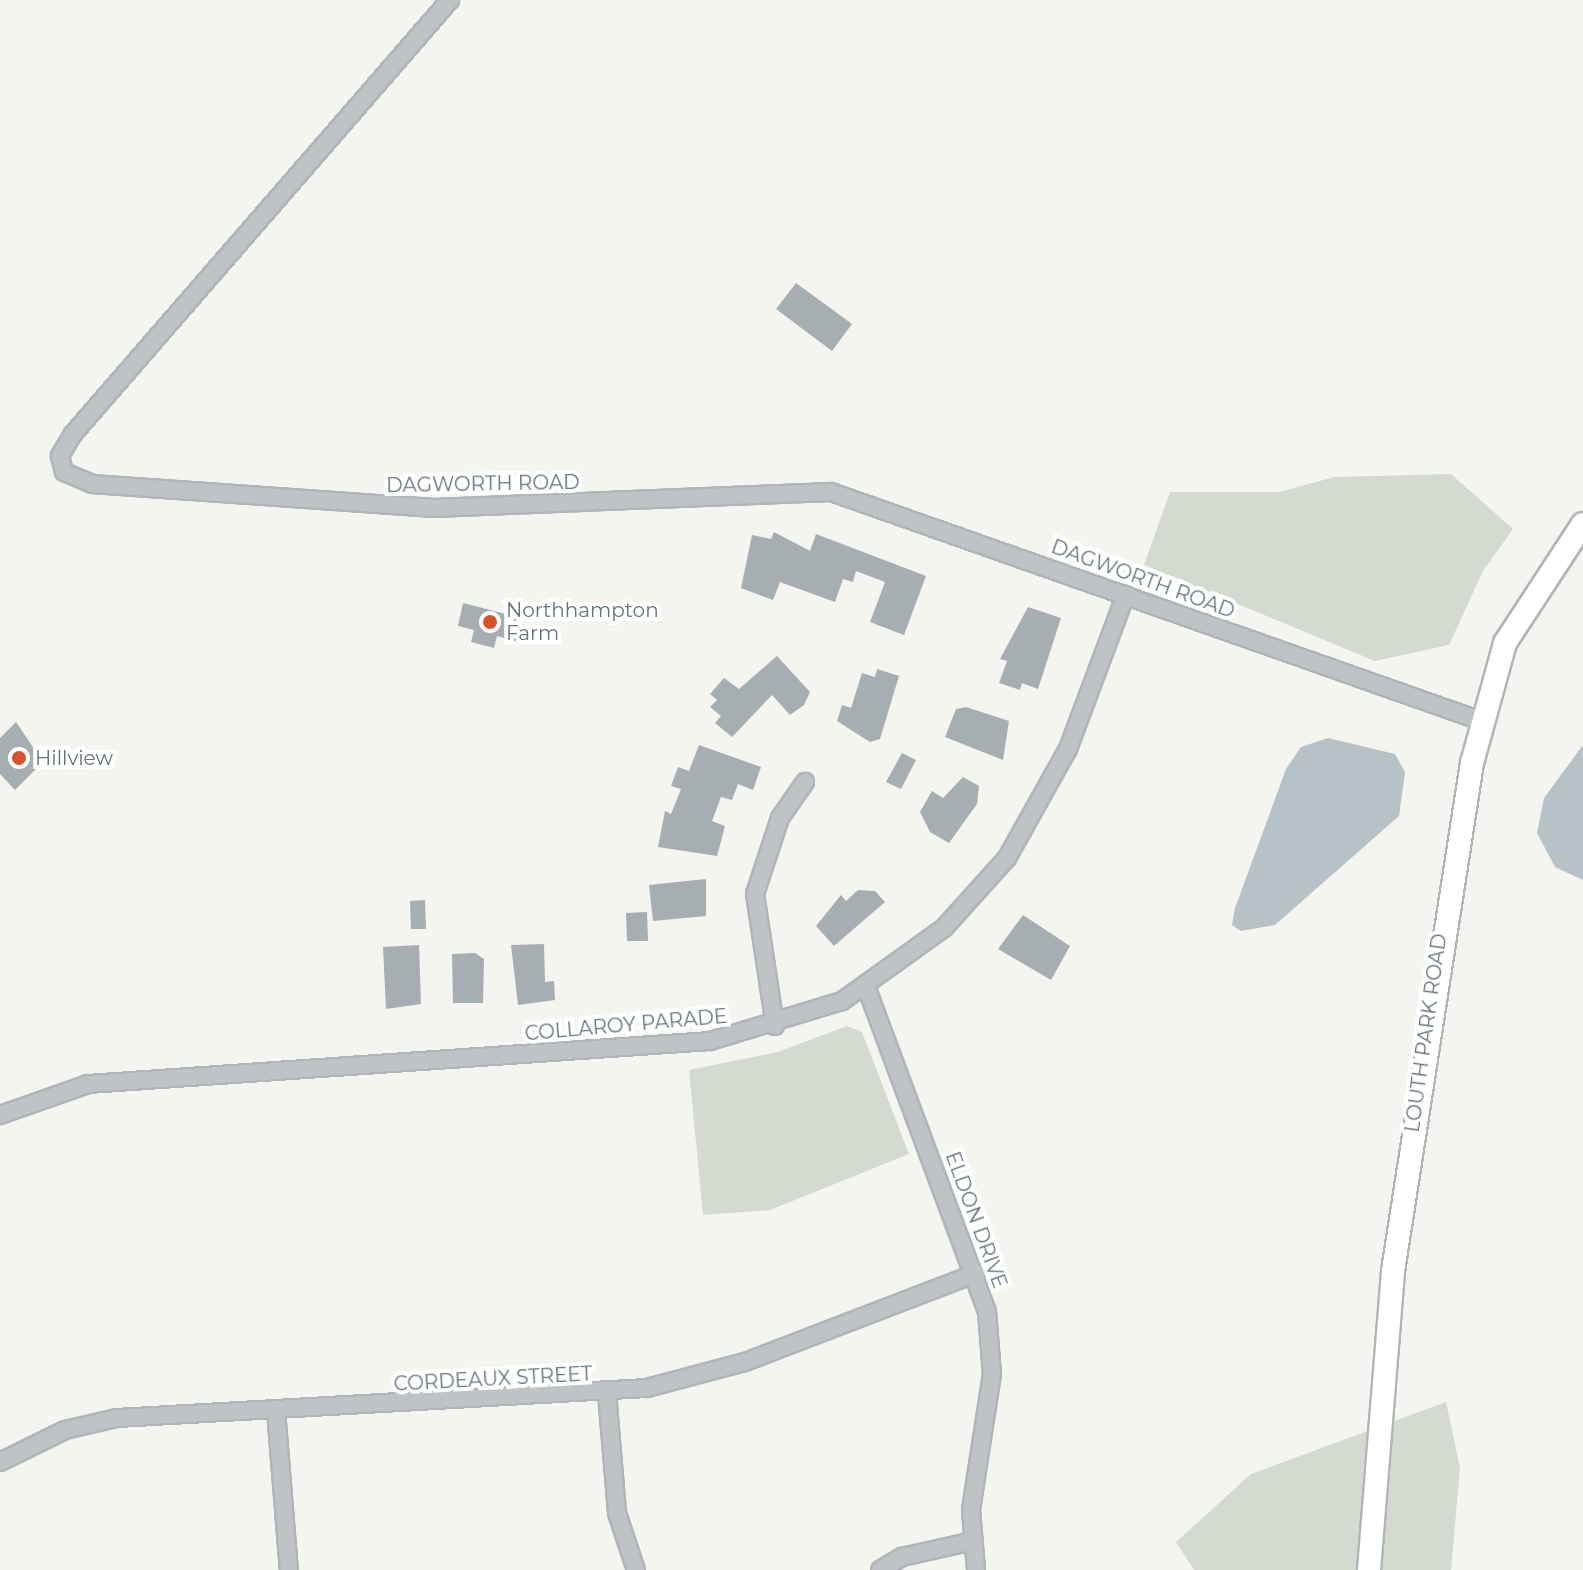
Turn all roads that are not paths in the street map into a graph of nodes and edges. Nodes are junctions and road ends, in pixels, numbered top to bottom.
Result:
1 (450, 0) edge
2 (1583, 524) edge
3 (1126, 594) junction
4 (1484, 722) junction
5 (805, 782) dead end
6 (867, 989) junction
7 (775, 1026) junction
8 (0, 1115) edge
9 (977, 1273) junction
10 (607, 1393) junction
11 (276, 1410) junction
12 (0, 1462) edge
13 (973, 1541) junction
14 (289, 1570) edge
15 (636, 1570) edge
16 (880, 1570) edge
17 (976, 1570) edge
18 (1369, 1570) edge

1 - 3 street, DAGWORTH ROAD
2 - 4 street, LOUTH PARK ROAD
3 - 4 street, DAGWORTH ROAD
3 - 6 street, COLLAROY PARADE
4 - 18 street, LOUTH PARK ROAD
5 - 7 street
6 - 7 street, COLLAROY PARADE
6 - 9 street, ELDON DRIVE
7 - 8 street, COLLAROY PARADE
9 - 10 street, CORDEAUX STREET
9 - 13 street, ELDON DRIVE
10 - 11 street, CORDEAUX STREET
10 - 15 street
11 - 12 street, CORDEAUX STREET
11 - 14 street
13 - 16 street
13 - 17 street, ELDON DRIVE

